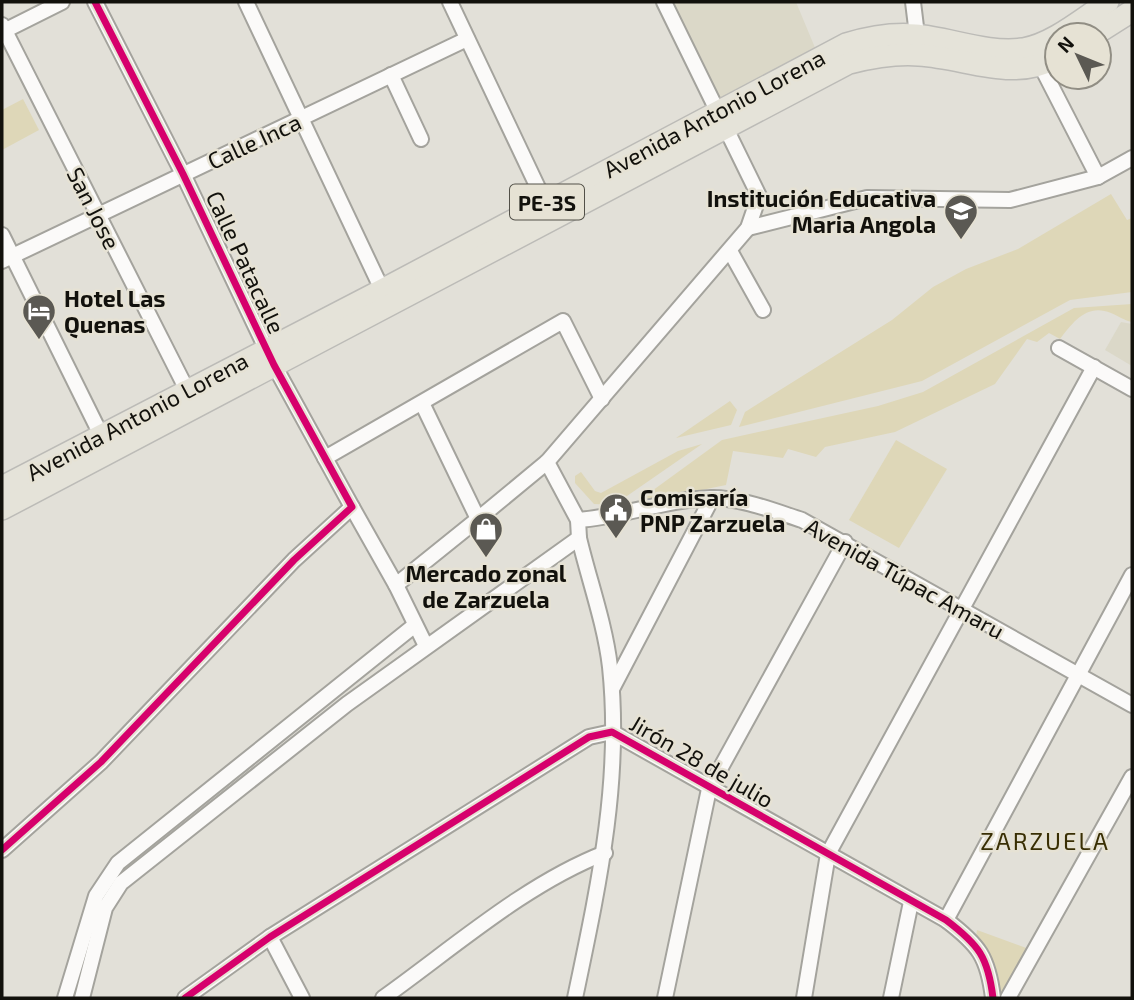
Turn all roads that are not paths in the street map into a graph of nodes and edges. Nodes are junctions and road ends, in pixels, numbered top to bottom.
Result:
1 (62, 2) edge
2 (95, 2) edge
3 (246, 2) edge
4 (450, 2) edge
5 (664, 2) edge
6 (913, 2) edge
7 (1108, 2) edge
8 (1132, 11) edge
9 (1113, 23) edge
10 (3, 29) edge
11 (917, 35) junction
12 (467, 39) junction
13 (870, 57) junction
14 (950, 60) junction
15 (1043, 64) edge
16 (391, 75) junction
17 (1061, 91) edge
18 (302, 118) junction
19 (720, 120) junction
20 (421, 139) dead end
21 (1132, 158) edge
22 (183, 174) junction
23 (1098, 177) junction
24 (548, 211) junction
25 (97, 215) junction
26 (748, 228) junction
27 (2, 235) edge
28 (730, 251) junction
29 (7, 258) edge
30 (386, 298) junction
31 (763, 310) dead end
32 (1059, 348) dead end
33 (270, 357) junction
34 (1094, 367) junction
35 (1132, 389) edge
36 (187, 390) junction
37 (601, 399) junction
38 (422, 402) junction
39 (105, 444) junction
40 (325, 458) junction
41 (547, 462) junction
42 (2, 487) edge
43 (712, 498) junction
44 (352, 507) junction
45 (2, 509) edge
46 (478, 519) junction
47 (578, 520) junction
48 (579, 538) junction
49 (845, 542) junction
50 (1132, 575) edge
51 (396, 585) junction
52 (961, 608) junction
53 (415, 625) junction
54 (426, 646) junction
55 (1079, 675) junction
56 (611, 690) junction
57 (1132, 705) edge
58 (612, 733) junction
59 (1132, 777) edge
60 (709, 789) junction
61 (2, 850) edge
62 (605, 853) junction
63 (828, 854) junction
64 (911, 902) junction
65 (946, 920) junction
66 (270, 937) junction
67 (65, 998) edge
68 (82, 998) edge
69 (185, 998) edge
70 (302, 998) edge
71 (383, 998) edge
72 (575, 998) edge
73 (665, 998) edge
74 (804, 998) edge
75 (891, 998) edge
76 (993, 998) edge
77 (1008, 998) edge

1 - 10 street
2 - 22 street, Calle Patacalle
3 - 18 street
4 - 12 street
5 - 19 street
6 - 11 street
7 - 11 highway, Avenida Antonio Lorena / PE-3S
8 - 9 highway
10 - 25 street, San Jose
11 - 13 street
11 - 14 street
11 - 19 highway, Avenida Antonio Lorena / PE-3S
12 - 16 street, Calle Inca
12 - 24 street
13 - 14 highway, Avenida Antonio Lorena / PE-3S
13 - 19 highway, Avenida Antonio Lorena / PE-3S
14 - 15 highway, Avenida Antonio Lorena / PE-3S
16 - 18 street, Calle Inca
16 - 20 street
17 - 23 street
18 - 22 street, Calle Inca
18 - 30 street
19 - 24 highway, Avenida Antonio Lorena / PE-3S
19 - 26 street
21 - 23 street
22 - 25 street, Calle Inca
22 - 33 street, Calle Patacalle
23 - 26 street
24 - 30 highway, Avenida Antonio Lorena / PE-3S
25 - 29 street, Calle Inca
25 - 36 street, San Jose
26 - 28 street
27 - 29 street
28 - 31 street
28 - 37 street
29 - 39 street
30 - 33 highway, Avenida Antonio Lorena / PE-3S
32 - 34 street
33 - 36 highway, Avenida Antonio Lorena / PE-3S
33 - 39 highway, Avenida Antonio Lorena / PE-3S
33 - 40 street, Calle Patacalle
34 - 35 street
34 - 52 street
36 - 39 highway, Avenida Antonio Lorena / PE-3S
37 - 38 street
37 - 41 street
38 - 40 street
38 - 46 street
39 - 42 highway, Avenida Antonio Lorena / PE-3S
39 - 45 highway, Avenida Antonio Lorena / PE-3S
40 - 44 street, Calle Patacalle
41 - 46 street
41 - 47 street
43 - 47 street, Avenida Túpac Amaru
43 - 49 street, Avenida Túpac Amaru
43 - 56 street
44 - 51 street, Calle Patacalle
44 - 61 street
46 - 51 street
47 - 48 street
48 - 54 street
48 - 56 street
49 - 52 street, Avenida Túpac Amaru
49 - 60 street
50 - 55 street
51 - 53 street, Calle Patacalle
52 - 55 street, Avenida Túpac Amaru
52 - 63 street
53 - 54 street, Calle Patacalle
53 - 67 street
54 - 68 street
55 - 57 street, Avenida Túpac Amaru
55 - 65 street
56 - 58 street
58 - 60 street, Jirón 28 de julio
58 - 62 street
58 - 66 street, Jirón 28 de julio
59 - 77 street
60 - 63 street, Jirón 28 de julio
60 - 73 street
62 - 71 street
62 - 72 street
63 - 64 street, Jirón 28 de julio
63 - 74 street
64 - 65 street, Jirón 28 de julio
64 - 75 street
65 - 76 street, Jirón 28 de julio
66 - 69 street, Jirón 28 de julio
66 - 70 street

